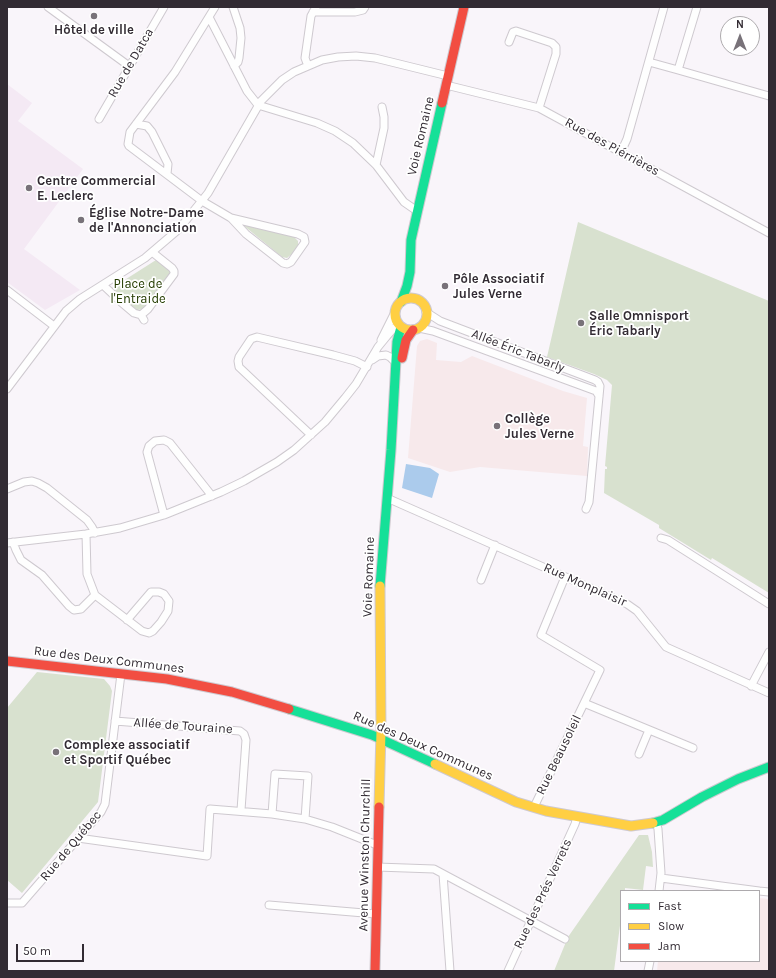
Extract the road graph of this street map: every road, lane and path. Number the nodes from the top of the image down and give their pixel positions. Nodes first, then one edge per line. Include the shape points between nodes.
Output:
1 (48, 7) edge
2 (164, 7) edge
3 (215, 7) edge
4 (233, 7) edge
5 (365, 7) edge
6 (464, 7) edge
7 (664, 7) edge
8 (697, 7) edge
9 (314, 9) edge
10 (209, 17) junction
11 (509, 42) dead end
12 (649, 62) junction
13 (129, 66) junction
14 (234, 66) junction
15 (308, 66) junction
16 (678, 70) junction
17 (447, 80) junction
18 (769, 96) edge
19 (258, 105) junction
20 (382, 107) dead end
21 (539, 108) junction
22 (99, 119) dead end
23 (136, 124) junction
24 (621, 152) junction
25 (376, 165) junction
26 (167, 174) junction
27 (202, 201) junction
28 (417, 211) junction
29 (231, 218) junction
30 (769, 232) edge
31 (152, 252) junction
32 (410, 272) junction
33 (103, 285) junction
34 (7, 290) edge
35 (401, 302) junction
36 (420, 302) junction
37 (395, 312) junction
38 (426, 312) junction
39 (54, 326) junction
40 (400, 326) junction
41 (416, 329) junction
42 (378, 347) junction
43 (395, 362) junction
44 (369, 364) junction
45 (7, 389) edge
46 (599, 396) junction
47 (393, 416) junction
48 (312, 434) junction
49 (7, 489) edge
50 (212, 496) junction
51 (387, 498) junction
52 (586, 509) dead end
53 (164, 515) junction
54 (95, 533) junction
55 (86, 534) junction
56 (660, 538) dead end
57 (10, 542) edge
58 (495, 546) junction
59 (565, 577) junction
60 (481, 580) dead end
61 (95, 595) junction
62 (769, 604) edge
63 (127, 620) junction
64 (769, 652) edge
65 (7, 661) edge
66 (121, 674) junction
67 (751, 686) junction
68 (769, 693) edge
69 (584, 703) junction
70 (115, 721) junction
71 (649, 730) junction
72 (381, 740) junction
73 (693, 748) dead end
74 (639, 754) dead end
75 (769, 768) edge
76 (534, 807) junction
77 (241, 810) junction
78 (272, 814) junction
79 (577, 817) junction
80 (305, 819) junction
81 (656, 822) junction
82 (78, 838) junction
83 (377, 845) junction
84 (377, 867) junction
85 (443, 874) junction
86 (661, 878) junction
87 (659, 890) edge
88 (751, 890) edge
89 (7, 904) edge
90 (269, 905) dead end
91 (376, 914) junction
92 (532, 921) junction
93 (565, 939) dead end
94 (375, 971) edge
95 (450, 971) edge
96 (508, 971) edge

1 - 13 street
2 - 13 street, Rue de Datca
3 - 10 street
4 - 14 street via 241,38 238,62
5 - 9 street via 355,12
6 - 17 street, Voie Romaine
7 - 12 street
8 - 16 street
9 - 15 street via 305,58
10 - 14 street
10 - 23 street via 175,72
11 - 21 street via 516,31 552,43 556,47
12 - 16 street
12 - 24 street
13 - 22 street, Rue de Datca
14 - 19 street via 247,92
15 - 17 street, Rue des Piérrières via 322,60 356,56 375,58
15 - 19 street, Rue des Piérrières via 282,80
16 - 18 street
17 - 21 street, Rue des Piérrières
17 - 28 street, Voie Romaine
19 - 25 street via 335,131 353,143
19 - 27 street, Rue des Piérrières
20 - 25 street via 384,128
21 - 24 street, Rue des Piérrières
23 - 26 street via 147,126 152,132 168,164
23 - 26 street via 128,136 129,146
24 - 30 street, Rue des Piérrières
25 - 28 street via 404,202
26 - 27 street
27 - 29 street
27 - 31 street, Rue des Piérrières via 179,229
28 - 32 street, Voie Romaine via 411,240
29 - 29 street via 298,234 304,237 305,242 291,262 285,264 246,234
31 - 33 street, Rue des Piérrières via 129,270
31 - 33 street via 172,268 174,274 142,318
32 - 35 street, Voie Romaine
32 - 36 street, Voie Romaine
33 - 39 street, Rue des Piérrières via 71,307
34 - 39 street
35 - 36 street via 410,298
35 - 37 street, Voie Romaine
36 - 38 street, Voie Romaine
37 - 40 street, Voie Romaine via 395,318
37 - 42 street
38 - 41 street, Voie Romaine via 425,321
38 - 46 street, Allée Éric Tabarly via 434,319 595,380 599,384
39 - 45 street, Rue des Piérrières
40 - 41 street via 407,330
40 - 42 street via 391,331
40 - 43 street, Voie Romaine
41 - 46 street, Allée Éric Tabarly via 433,330 596,391
41 - 47 street, Voie Romaine via 404,345
42 - 44 street
43 - 44 street via 390,356 382,355
43 - 47 street, Voie Romaine
44 - 48 street via 346,398
44 - 48 street via 257,337 251,339 239,356 239,366
46 - 52 street, Allée Éric Tabarly via 589,502
47 - 51 street, Voie Romaine
48 - 50 street via 277,462
49 - 54 street via 24,482 38,483 87,520
50 - 53 street
50 - 53 street via 170,443 164,440 155,441 147,452
51 - 58 street, Rue Monplaisir
51 - 72 street, Voie Romaine via 380,588
53 - 54 street
54 - 55 street
55 - 57 street
55 - 61 street via 87,574
56 - 62 street
57 - 61 street via 21,560 49,582 71,609 81,609
58 - 59 street, Rue Monplaisir
58 - 60 street
59 - 67 street, Rue Monplaisir via 633,607 666,648
59 - 69 street, Rue Beausoleil via 541,635 600,670
61 - 63 street
63 - 63 street via 149,633 168,611 169,601 164,594 151,592
64 - 67 street
65 - 66 street, Rue des Deux Communes
66 - 70 street, Rue de Québec
66 - 72 street, Rue des Deux Communes via 189,682 232,692 348,726
67 - 68 street, Rue Monplaisir
69 - 71 street, Rue Beausoleil
69 - 76 street, Rue Beausoleil
70 - 77 street, Allée de Touraine via 240,731 246,740
70 - 82 street, Rue de Québec via 105,804
71 - 73 street, Rue Beausoleil
71 - 74 street
72 - 76 street, Rue des Deux Communes via 516,802
72 - 83 street, Avenue Winston Churchill
75 - 81 street, Rue des Deux Communes via 738,779
76 - 79 street, Rue des Deux Communes
77 - 78 street
77 - 82 street via 210,808 207,856
78 - 80 street
78 - 80 street via 275,774 308,776
79 - 81 street, Rue des Deux Communes via 631,826
79 - 92 street, Rue des Prés Verrets
80 - 83 street
81 - 86 street
82 - 89 street, Rue de Québec via 22,903
83 - 84 street, Avenue Winston Churchill
84 - 85 street via 434,869
84 - 91 street, Avenue Winston Churchill
85 - 92 street
85 - 95 street
86 - 87 street
86 - 88 street
90 - 91 street
91 - 94 street, Avenue Winston Churchill
92 - 93 street
92 - 96 street, Rue des Prés Verrets

